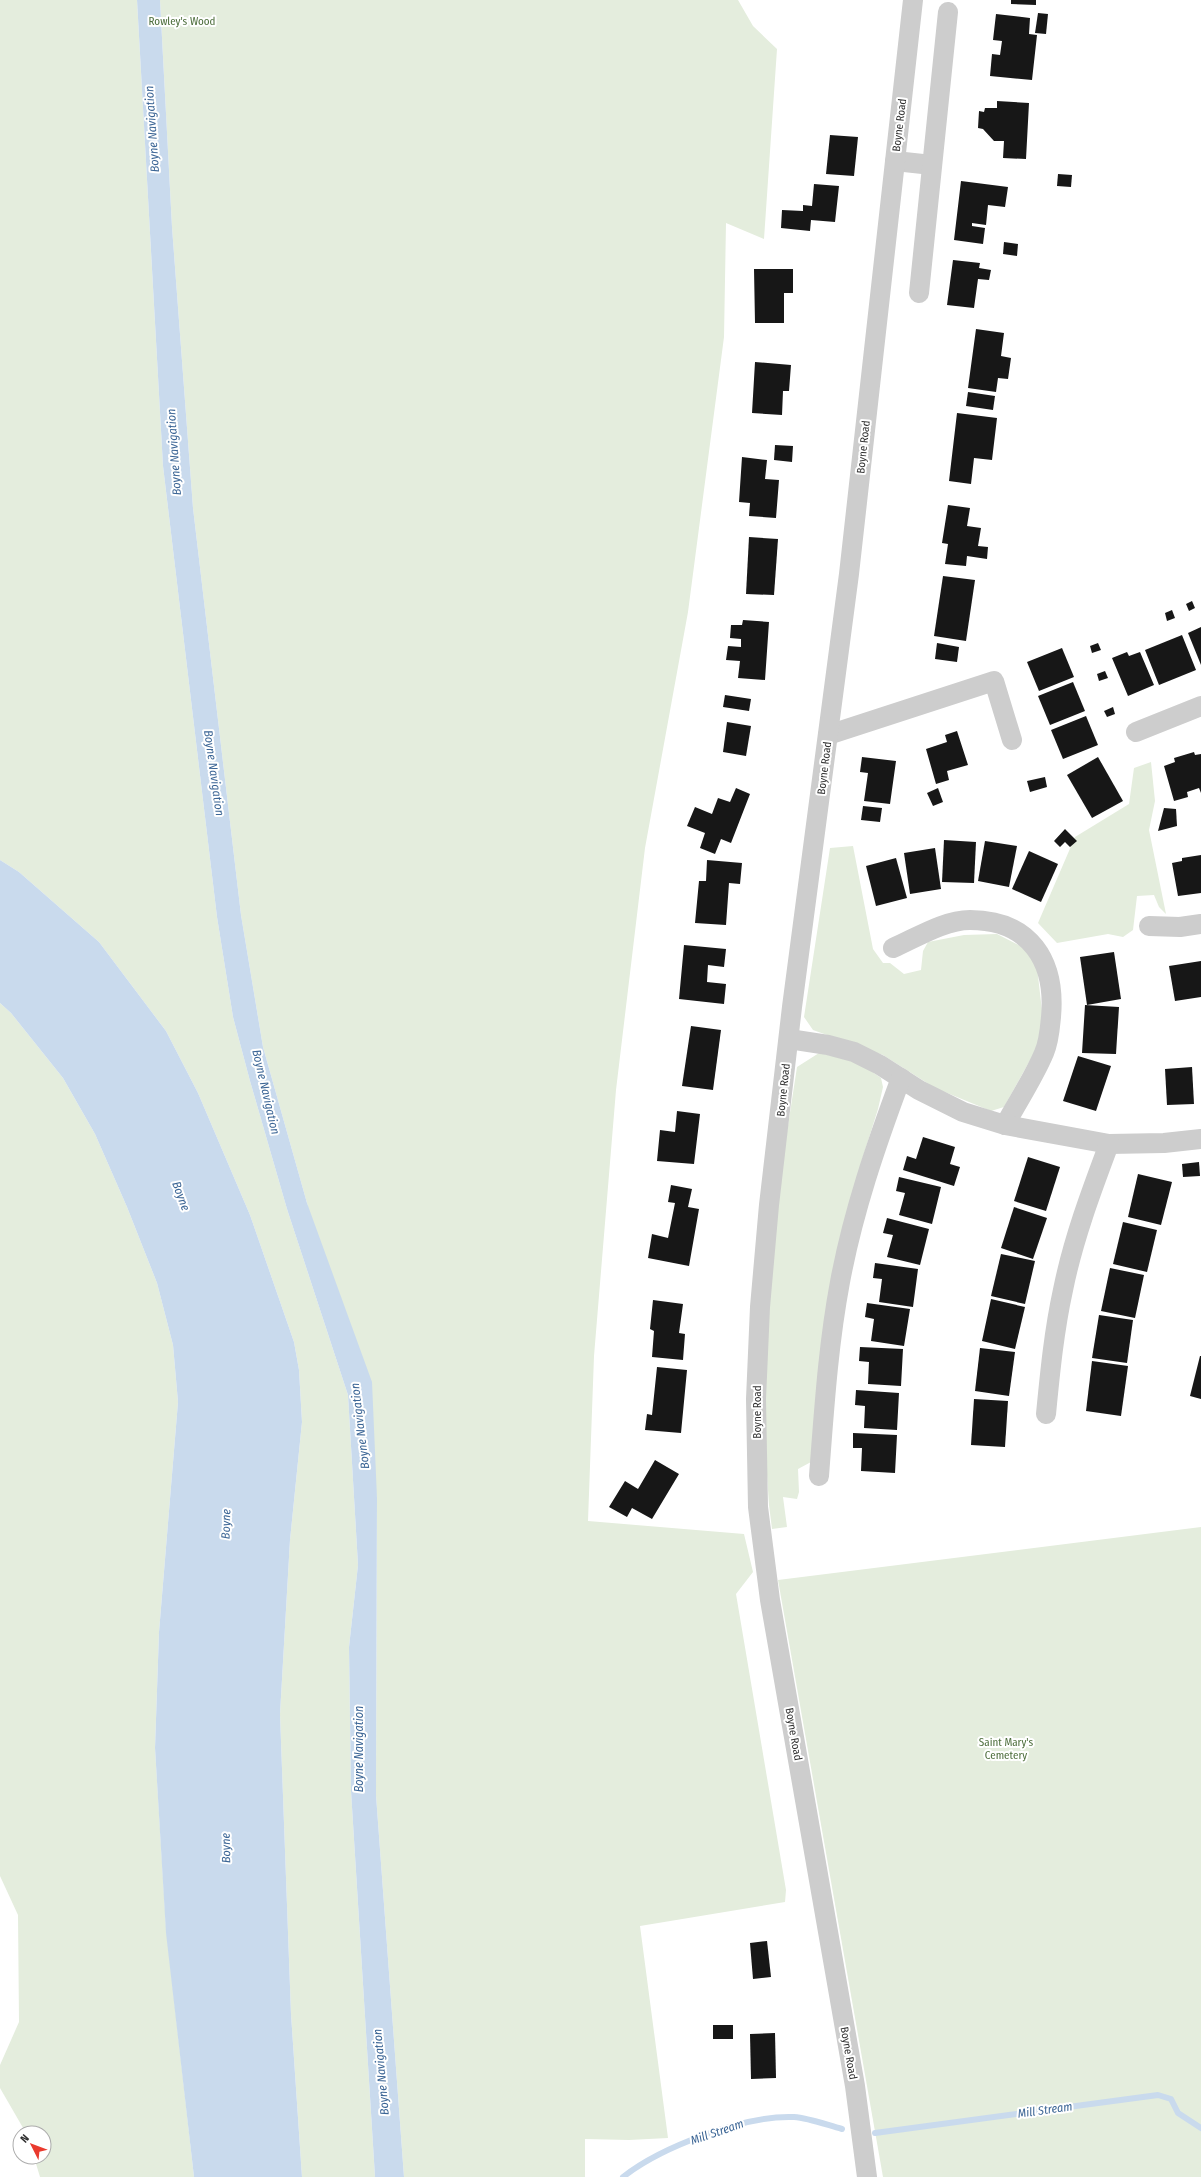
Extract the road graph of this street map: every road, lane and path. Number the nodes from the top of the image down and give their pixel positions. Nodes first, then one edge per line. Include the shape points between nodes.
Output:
1 (913, 0) edge
2 (948, 12) dead end
3 (895, 161) junction
4 (932, 165) junction
5 (919, 293) dead end
6 (1201, 706) edge
7 (1136, 732) dead end
8 (828, 735) junction
9 (1012, 740) dead end
10 (1201, 924) edge
11 (1148, 926) dead end
12 (893, 948) dead end
13 (789, 1039) junction
14 (901, 1078) junction
15 (1005, 1125) junction
16 (1201, 1139) edge
17 (1110, 1144) junction
18 (1046, 1414) dead end
19 (819, 1476) dead end
20 (867, 2177) edge

1 - 3 street, Boyne Road
2 - 4 street
3 - 4 street
3 - 8 street, Boyne Road via 849,574
4 - 5 street
6 - 7 street
8 - 9 street via 994,682
8 - 13 street, Boyne Road
10 - 11 street via 1180,927
12 - 15 street via 946,925 969,920 991,922 1012,930 1031,941 1042,956 1050,978 1052,1003 1045,1052
13 - 14 street via 854,1052
13 - 20 street, Boyne Road via 769,1205 760,1307 756,1399 758,1507 772,1608 855,2086
14 - 15 street via 963,1112
14 - 19 street via 853,1224 840,1282 830,1351
15 - 17 street
16 - 17 street
17 - 18 street via 1078,1230 1063,1290

